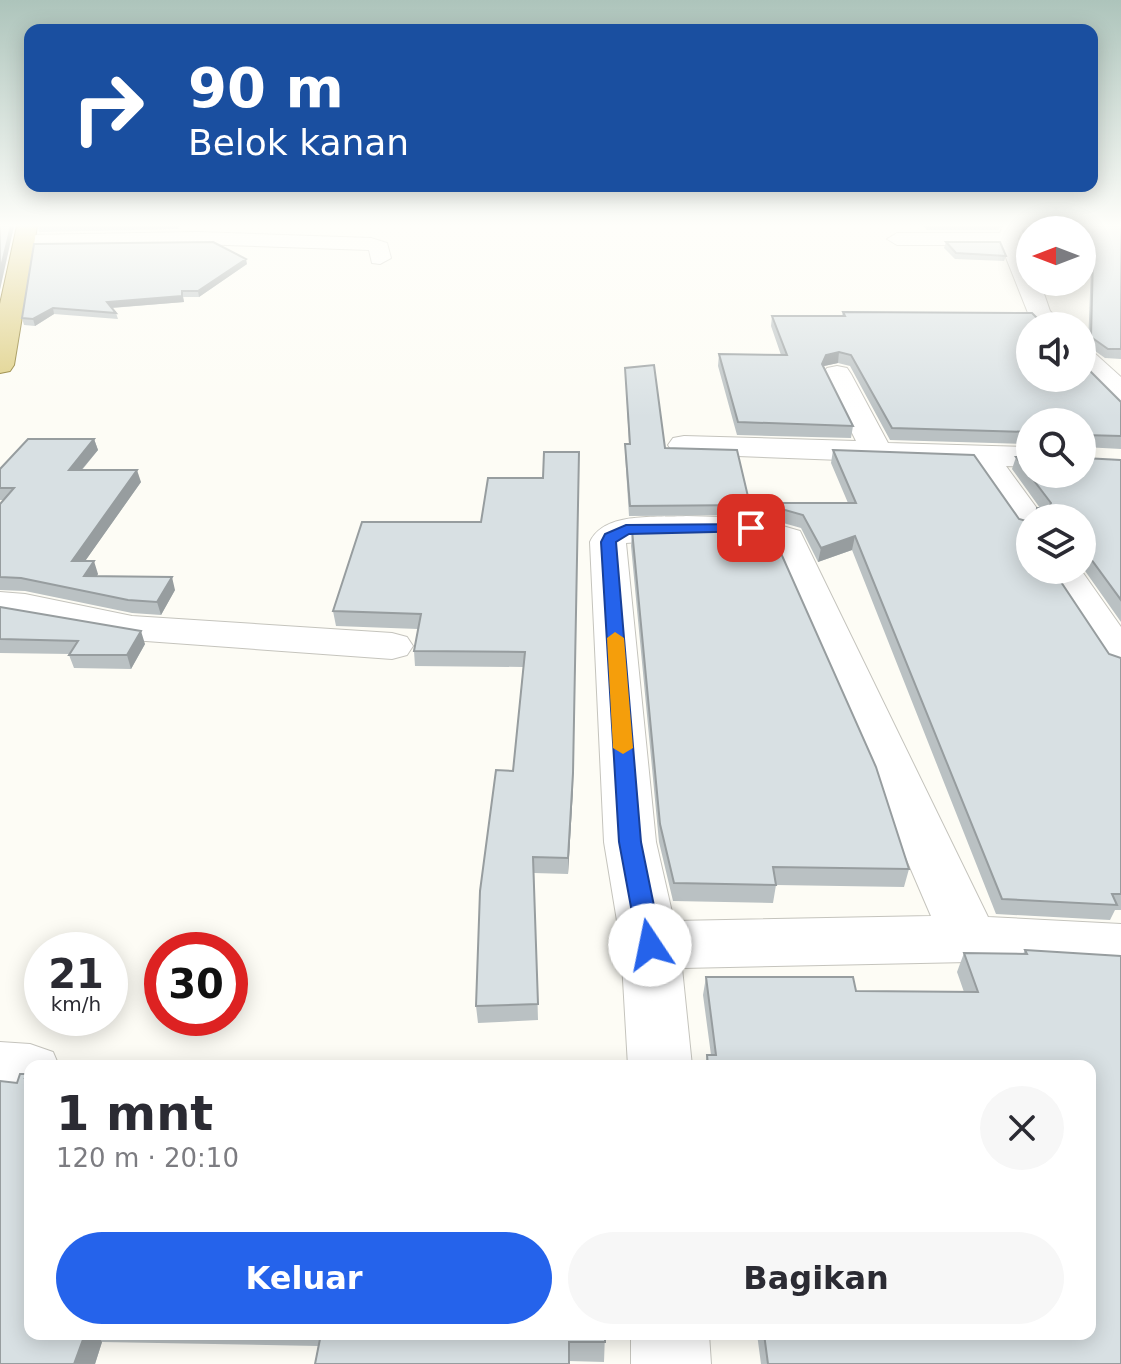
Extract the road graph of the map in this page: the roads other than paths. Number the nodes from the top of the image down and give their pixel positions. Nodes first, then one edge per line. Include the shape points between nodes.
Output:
1 (12, 290) edge
2 (1031, 290) edge
3 (1039, 312) edge
4 (0, 365) edge
5 (1096, 369) edge
6 (837, 374) edge
7 (1121, 392) edge
8 (684, 445) edge
9 (877, 452) junction
10 (982, 456) junction
11 (1016, 457) edge
12 (1016, 504) edge
13 (1071, 584) edge
14 (0, 604) edge
15 (392, 646) dead end
16 (1121, 658) edge
17 (969, 939) junction
18 (650, 945) junction
19 (1121, 948) edge
20 (660, 1060) edge
21 (0, 1071) edge
22 (24, 1073) edge
23 (670, 1340) edge
24 (671, 1364) edge

1 - 4 main road
2 - 3 street
5 - 7 street
6 - 9 street
8 - 9 street
9 - 10 street
10 - 11 street
10 - 12 street
13 - 16 street
14 - 15 street via 132,628
17 - 18 street
17 - 18 street via 787,539 751,528 626,530 608,542 630,842
17 - 19 street
18 - 20 street
21 - 22 street
23 - 24 street

